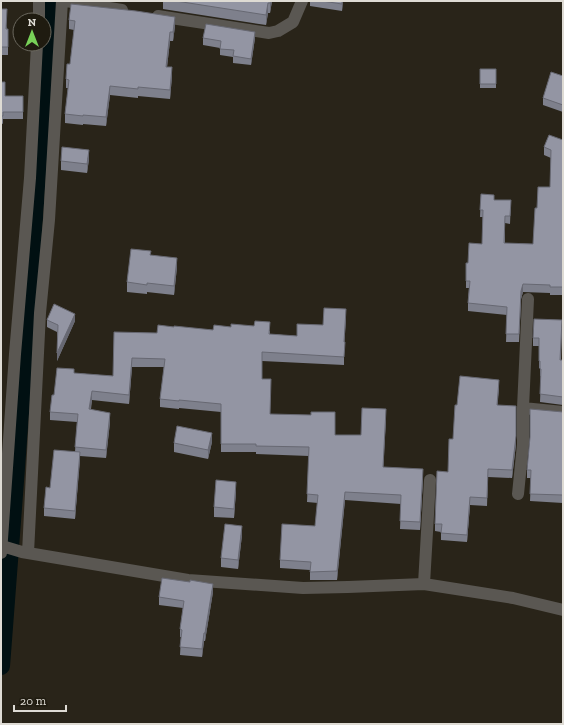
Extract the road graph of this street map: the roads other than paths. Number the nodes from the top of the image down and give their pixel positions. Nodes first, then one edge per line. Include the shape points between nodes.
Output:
1 (40, 1) edge
2 (62, 1) edge
3 (66, 1) edge
4 (302, 1) edge
5 (39, 12) edge
6 (37, 52) edge
7 (528, 299) dead end
8 (523, 408) junction
9 (563, 412) edge
10 (430, 480) dead end
11 (518, 494) dead end
12 (4, 550) edge
13 (25, 552) junction
14 (424, 584) junction
15 (563, 610) edge

1 - 5 street
2 - 13 street
3 - 4 street via 269,33 293,22
6 - 12 street
7 - 8 street
8 - 9 street
8 - 11 street via 523,444
10 - 14 street
12 - 13 street
13 - 14 street via 188,580 304,588
14 - 15 street via 513,598

